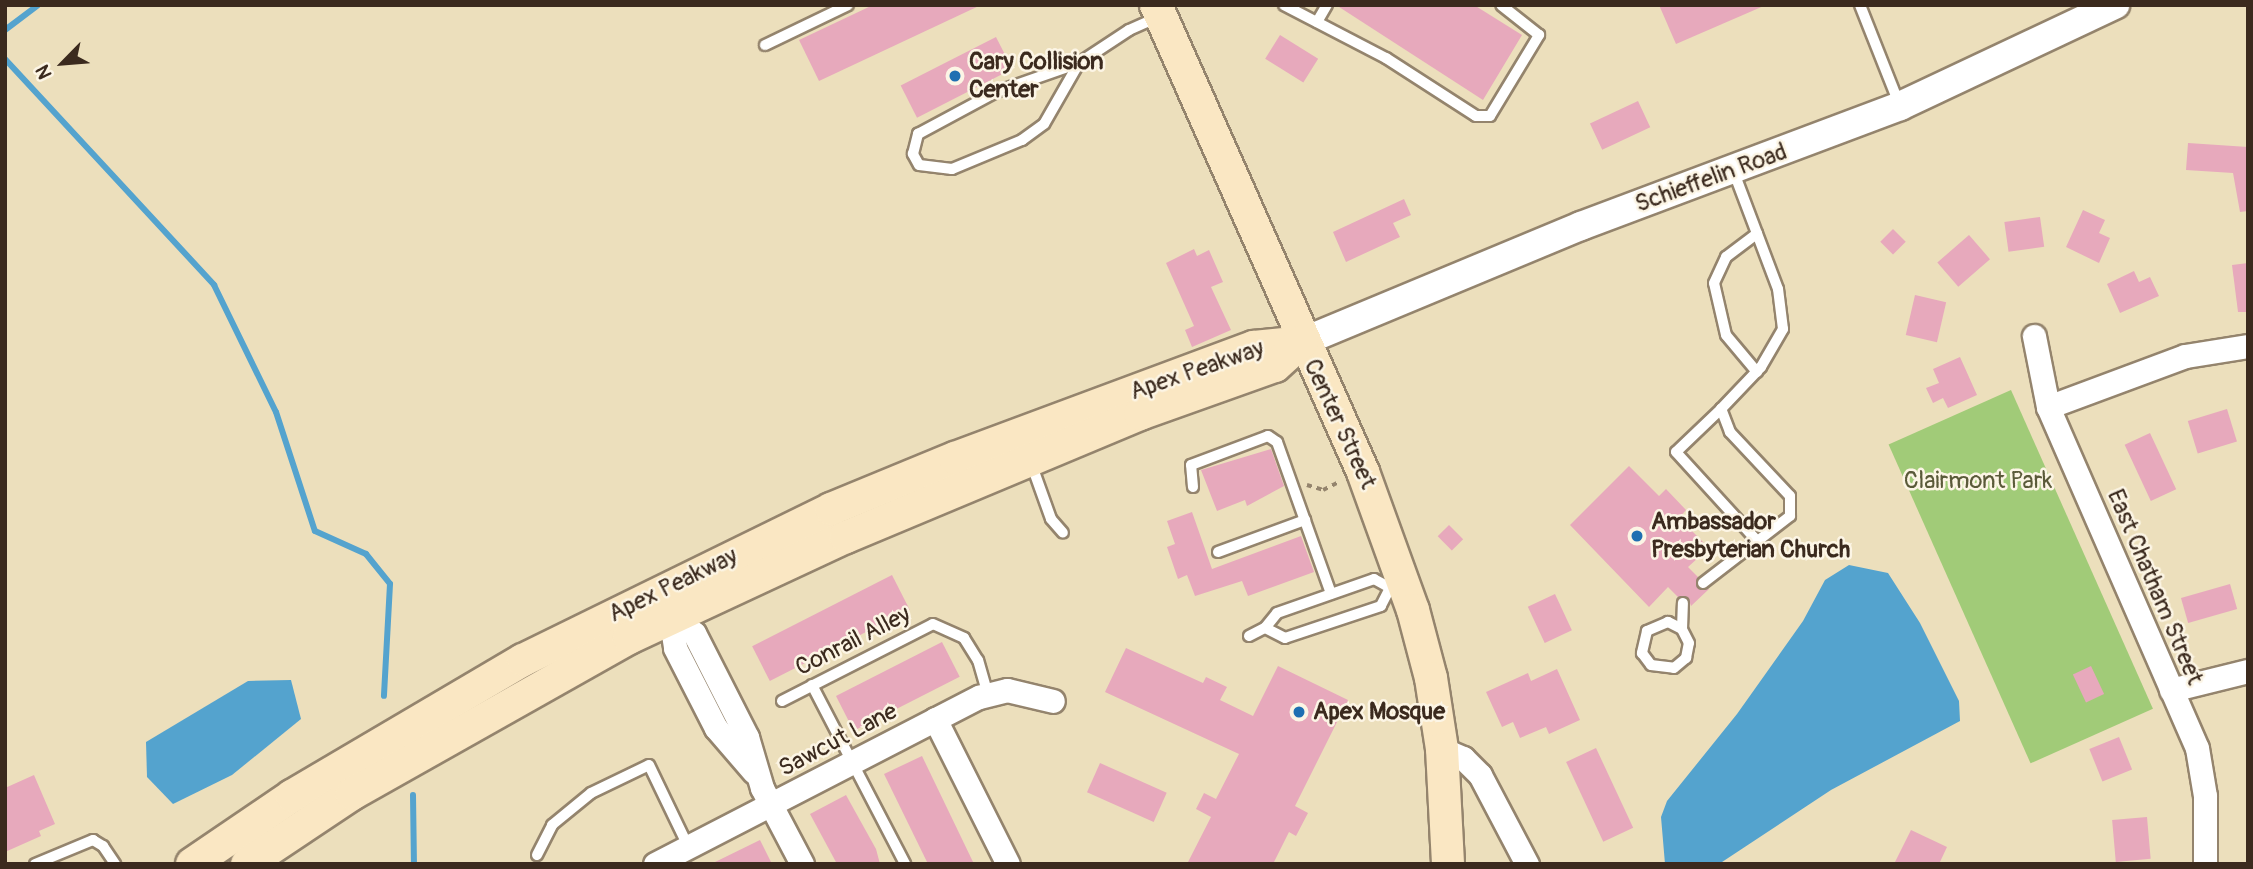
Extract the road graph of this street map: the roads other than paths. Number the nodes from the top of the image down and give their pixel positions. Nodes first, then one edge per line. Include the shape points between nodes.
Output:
1 (848, 5) edge
2 (1284, 5) edge
3 (1327, 5) edge
4 (1501, 5) edge
5 (1860, 5) edge
6 (2115, 5) edge
7 (1159, 11) edge
8 (1317, 22) junction
9 (765, 45) dead end
10 (1079, 63) junction
11 (1900, 106) junction
12 (1733, 170) junction
13 (1757, 234) junction
14 (2034, 336) dead end
15 (1302, 342) junction
16 (2248, 346) edge
17 (1757, 372) junction
18 (2049, 407) junction
19 (1721, 409) junction
20 (1031, 463) junction
21 (1193, 487) dead end
22 (1303, 514) junction
23 (1063, 533) dead end
24 (1759, 543) junction
25 (1218, 552) dead end
26 (1703, 583) dead end
27 (1396, 585) junction
28 (1331, 594) junction
29 (1683, 603) dead end
30 (667, 604) junction
31 (1265, 628) junction
32 (1682, 629) junction
33 (1249, 636) dead end
34 (2248, 671) edge
35 (811, 685) junction
36 (2171, 690) junction
37 (988, 694) junction
38 (782, 701) dead end
39 (1053, 701) dead end
40 (936, 719) junction
41 (1442, 749) junction
42 (850, 763) junction
43 (770, 805) junction
44 (688, 846) junction
45 (537, 855) dead end
46 (35, 864) edge
47 (115, 864) edge
48 (192, 864) edge
49 (247, 864) edge
50 (655, 864) edge
51 (802, 864) edge
52 (905, 864) edge
53 (1009, 864) edge
54 (1448, 864) edge
55 (1527, 864) edge
56 (2205, 864) edge

1 - 9 lane
2 - 8 lane
3 - 8 lane
4 - 8 lane via 1539,35 1490,116 1476,116 1386,58
5 - 11 lane
6 - 11 street, Schieffelin Road
7 - 10 lane
7 - 15 main road, Center Street
10 - 10 lane via 996,92 918,134 913,154 919,165 952,169 1021,140 1044,124
11 - 12 street, Schieffelin Road
12 - 13 lane
12 - 15 street, Schieffelin Road via 1568,231
13 - 17 lane via 1778,289 1783,329
13 - 17 lane via 1726,257 1714,283 1726,335
14 - 18 street, East Chatham Street
15 - 20 main road, Apex Peakway via 1275,366 1140,414
15 - 27 main road, Center Street via 1363,472
15 - 30 main road, Apex Peakway via 1254,347 831,509
16 - 18 street via 2176,359
17 - 19 lane
18 - 36 street, East Chatham Street
19 - 24 lane via 1730,432 1790,496 1790,516
19 - 24 lane via 1676,452
20 - 23 lane via 1051,519
20 - 30 main road, Apex Peakway
21 - 22 lane via 1191,465 1268,436 1277,442 1284,457
22 - 25 lane
22 - 28 lane
24 - 26 lane
27 - 28 lane via 1374,579
27 - 31 lane via 1381,606 1285,638
27 - 41 main road, Center Street via 1431,678
28 - 31 lane via 1277,613
29 - 32 lane
30 - 43 street via 694,633 747,737 754,772
30 - 48 main road, Apex Peakway via 423,717
30 - 49 main road, Apex Peakway via 352,794
31 - 33 lane
32 - 32 lane via 1689,643 1680,664 1666,670 1651,665 1642,653 1647,631 1668,622
34 - 36 street
35 - 37 lane, Conrail Alley via 933,624 964,638 978,660
35 - 38 lane, Conrail Alley
35 - 42 lane
36 - 56 street, East Chatham Street via 2197,748 2205,796
37 - 39 street, Sawcut Lane via 1007,690
37 - 40 street, Sawcut Lane
40 - 42 street, Sawcut Lane
40 - 53 street
41 - 54 main road, Center Street
41 - 55 street via 1462,758 1480,775
42 - 43 street, Sawcut Lane
42 - 52 lane
43 - 44 street, Sawcut Lane
43 - 51 street
44 - 45 lane via 649,765 591,793 552,825
44 - 50 street, Sawcut Lane
46 - 47 lane via 93,840

